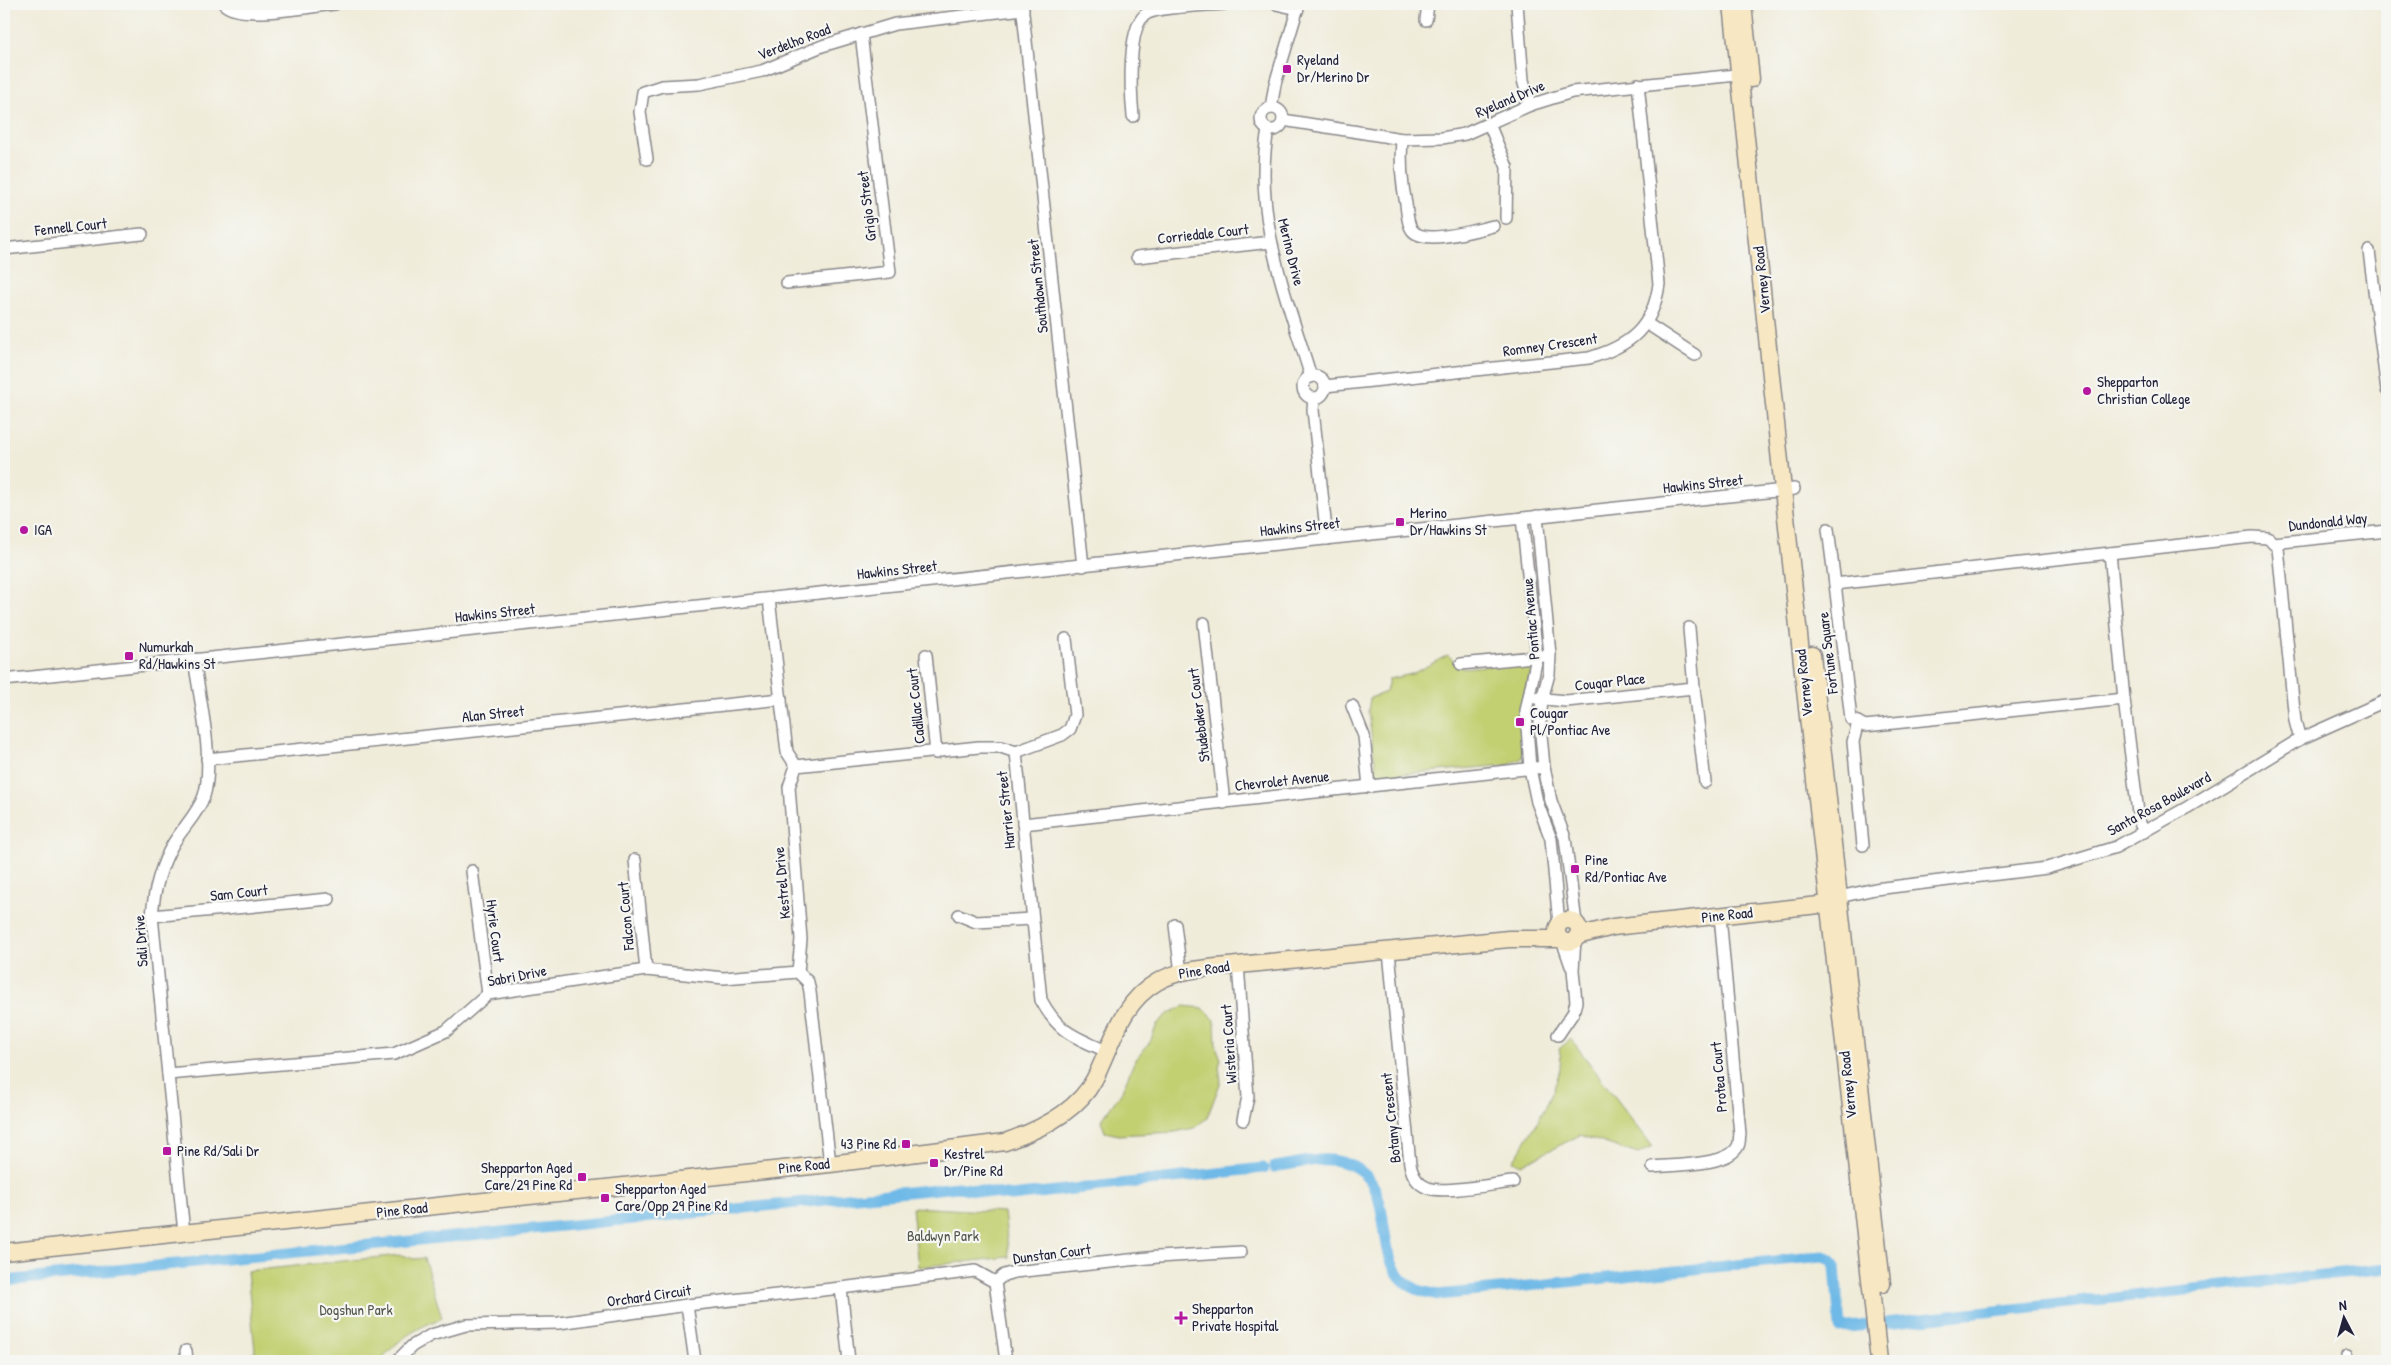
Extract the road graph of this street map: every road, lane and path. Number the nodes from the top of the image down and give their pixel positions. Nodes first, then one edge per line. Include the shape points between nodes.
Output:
1 (224, 4) edge
2 (335, 4) edge
3 (1224, 4) edge
4 (1276, 4) edge
5 (1428, 4) edge
6 (1517, 4) edge
7 (1732, 4) edge
8 (1743, 4) edge
9 (1299, 6) edge
10 (1022, 7) edge
11 (1426, 20) dead end
12 (861, 34) junction
13 (1745, 74) junction
14 (1638, 84) junction
15 (1530, 105) junction
16 (1272, 108) junction
17 (1133, 116) dead end
18 (1283, 120) junction
19 (1489, 124) junction
20 (1268, 130) junction
21 (1402, 139) junction
22 (647, 158) dead end
23 (1506, 218) dead end
24 (1493, 226) dead end
25 (142, 234) dead end
26 (1271, 242) junction
27 (4, 249) edge
28 (2370, 251) dead end
29 (1137, 257) dead end
30 (787, 283) dead end
31 (1646, 323) junction
32 (2384, 335) edge
33 (1695, 355) dead end
34 (1311, 377) junction
35 (1325, 386) junction
36 (2387, 390) edge
37 (1314, 398) junction
38 (1788, 490) junction
39 (1537, 516) junction
40 (1522, 518) junction
41 (1828, 528) dead end
42 (2387, 531) edge
43 (1327, 539) junction
44 (2273, 544) junction
45 (2110, 553) junction
46 (1083, 566) junction
47 (1835, 584) junction
48 (770, 599) junction
49 (1204, 623) dead end
50 (1689, 628) dead end
51 (1066, 640) dead end
52 (926, 655) dead end
53 (1550, 655) junction
54 (1537, 656) junction
55 (194, 659) junction
56 (1461, 664) dead end
57 (4, 680) edge
58 (1694, 688) junction
59 (1528, 697) junction
60 (781, 699) junction
61 (1542, 699) junction
62 (2124, 699) junction
63 (2387, 700) edge
64 (1352, 706) dead end
65 (1858, 722) junction
66 (2300, 739) junction
67 (1016, 752) junction
68 (936, 753) junction
69 (207, 759) junction
70 (796, 766) junction
71 (1544, 767) junction
72 (1530, 769) junction
73 (1705, 782) dead end
74 (1369, 787) junction
75 (1224, 803) junction
76 (1023, 824) junction
77 (2144, 832) junction
78 (1863, 845) dead end
79 (635, 860) dead end
80 (472, 871) dead end
81 (329, 899) dead end
82 (1836, 902) junction
83 (959, 915) dead end
84 (152, 916) junction
85 (1720, 916) junction
86 (1032, 919) junction
87 (1175, 925) dead end
88 (1568, 931) junction
89 (1389, 952) junction
90 (1238, 965) junction
91 (646, 970) junction
92 (798, 972) junction
93 (1181, 973) junction
94 (488, 994) junction
95 (1558, 1035) dead end
96 (1106, 1051) junction
97 (168, 1074) junction
98 (1243, 1120) dead end
99 (830, 1164) junction
100 (1653, 1167) dead end
101 (1513, 1182) dead end
102 (184, 1233) junction
103 (4, 1250) edge
104 (1241, 1252) dead end
105 (995, 1282) junction
106 (842, 1288) junction
107 (687, 1305) junction
108 (1882, 1331) junction
109 (396, 1361) edge
110 (694, 1361) edge
111 (850, 1361) edge
112 (1006, 1361) edge
113 (1879, 1361) edge
114 (1890, 1361) edge

1 - 2 street via 238,12
3 - 17 street via 1153,11 1141,18 1136,30 1130,77
4 - 9 street
5 - 11 street
6 - 15 street via 1523,80
7 - 13 street, Verney Road
8 - 13 street, Verney Road
9 - 16 street via 1275,84
10 - 12 street, Verdelho Road via 895,24
10 - 46 street, Southdown Street
12 - 22 street, Verdelho Road via 762,71 642,92 640,112
12 - 30 street, Grigio Street via 890,272
13 - 14 street, Ryeland Drive
13 - 38 street, Verney Road
14 - 15 street, Ryeland Drive via 1572,92
14 - 31 street, Romney Crescent via 1659,277 1656,298
15 - 19 street, Ryeland Drive
16 - 18 street via 1281,113
16 - 20 street via 1265,110 1260,119
18 - 20 street via 1278,129
18 - 21 street, Ryeland Drive
19 - 21 street, Ryeland Drive via 1465,134 1442,138
19 - 23 street via 1506,167
20 - 26 street, Merino Drive via 1263,179
21 - 24 street via 1401,184 1408,222 1413,231 1422,236 1436,237
25 - 27 street, Fennell Court
26 - 29 street, Corriedale Court
26 - 34 street, Merino Drive
28 - 32 street
31 - 33 street
31 - 35 street, Romney Crescent via 1633,338 1613,351 1589,358
32 - 36 street
34 - 35 street via 1322,380
34 - 37 street via 1304,384 1304,390
35 - 37 street via 1323,393
37 - 43 street
38 - 39 street, Hawkins Street
38 - 82 street, Verney Road
39 - 40 street, Hawkins Street
39 - 53 street, Pontiac Avenue
40 - 43 street, Hawkins Street
40 - 54 street, Pontiac Avenue
41 - 47 street
42 - 44 street, Dundonald Way
43 - 46 street, Hawkins Street
44 - 45 street via 2268,538 2252,537
44 - 66 street via 2278,548 2295,721
45 - 47 street
45 - 62 street
46 - 48 street, Hawkins Street
47 - 65 street, Fortune Square via 1851,719
48 - 55 street, Hawkins Street
48 - 60 street
49 - 75 street, Studebaker Court
50 - 58 street
51 - 67 street via 1075,715 1070,729
52 - 68 street, Cadillac Court
53 - 54 street
53 - 61 street, Pontiac Avenue
54 - 56 street
54 - 59 street, Pontiac Avenue
55 - 57 street, Hawkins Street
55 - 69 street, Sali Drive
58 - 61 street, Cougar Place via 1566,701
58 - 73 street
59 - 61 street, Cougar Place
59 - 72 street, Pontiac Avenue via 1526,720
60 - 69 street, Alan Street
60 - 70 street via 786,752
61 - 71 street, Pontiac Avenue via 1540,724
62 - 65 street via 1865,726
62 - 77 street via 2139,821
63 - 66 street, Santa Rosa Boulevard
64 - 74 street via 1364,736
65 - 78 street via 1853,742
66 - 77 street, Santa Rosa Boulevard
67 - 68 street, Harrier Street via 1001,747 979,747
67 - 76 street, Harrier Street
68 - 70 street, Harrier Street
69 - 84 street, Sali Drive via 204,794 196,814 174,843 161,868
70 - 92 street, Kestrel Drive via 789,787 801,939
71 - 72 street, Chevrolet Avenue
71 - 88 street, Pontiac Avenue via 1551,802 1565,838
72 - 74 street, Chevrolet Avenue
72 - 88 street, Pontiac Avenue via 1537,802 1551,840
74 - 75 street, Chevrolet Avenue
75 - 76 street, Chevrolet Avenue
76 - 86 street, Harrier Street
77 - 82 street, Santa Rosa Boulevard via 2116,847 2047,868 1875,889
79 - 91 street, Falcon Court
80 - 94 street, Hyrie Court
81 - 84 street, Sam Court
82 - 85 street, Pine Road
82 - 108 street, Verney Road
83 - 86 street via 976,922
84 - 97 street, Sali Drive
85 - 88 street, Pine Road
85 - 100 street, Protea Court via 1740,1134 1738,1146 1717,1160
86 - 96 street, Harrier Street via 1041,1000 1050,1017 1064,1032
87 - 93 street
88 - 89 street, Pine Road via 1548,930 1509,939
88 - 95 street via 1576,1002
89 - 90 street, Pine Road
89 - 101 street, Botany Crescent via 1410,1164 1415,1178 1422,1185 1438,1190
90 - 93 street, Pine Road
90 - 98 street, Wisteria Court via 1248,1097
91 - 92 street, Sabri Drive via 724,978
91 - 94 street, Sabri Drive
92 - 99 street via 808,982 810,992
93 - 96 street, Pine Road via 1155,983 1144,992 1118,1024
94 - 97 street, Sabri Drive via 446,1031 394,1054
96 - 99 street, Pine Road via 1093,1081 1075,1102 1032,1132 1005,1142 980,1146
97 - 102 street, Sali Drive
99 - 102 street, Pine Road
102 - 103 street, Pine Road
104 - 105 street, Dunstan Court via 1014,1272
105 - 106 street via 975,1271
105 - 112 street
106 - 107 street, Orchard Circuit
106 - 111 street
107 - 109 street, Orchard Circuit via 559,1323 466,1325 431,1335
107 - 110 street
108 - 113 street, Verney Road
108 - 114 street, Verney Road

